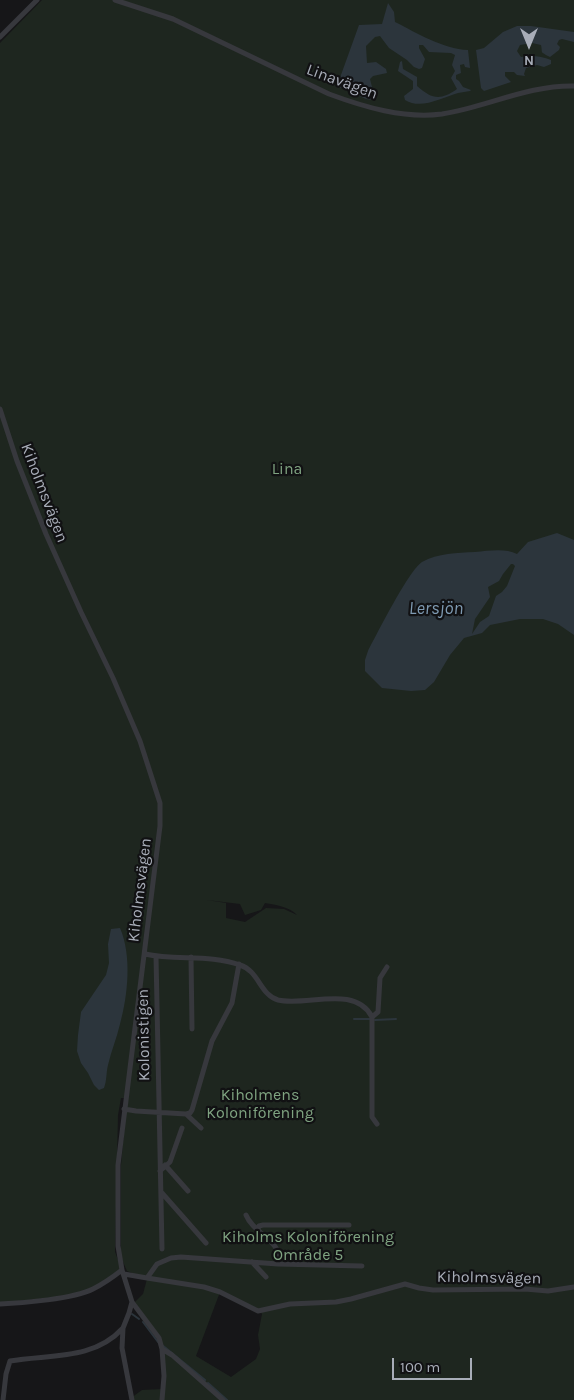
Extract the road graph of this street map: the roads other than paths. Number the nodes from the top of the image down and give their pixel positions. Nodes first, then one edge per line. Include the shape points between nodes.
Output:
1 (37, 0) edge
2 (115, 0) edge
3 (0, 37) edge
4 (574, 86) edge
5 (0, 409) edge
6 (144, 954) junction
7 (156, 956) junction
8 (190, 957) junction
9 (239, 964) junction
10 (387, 967) dead end
11 (372, 1017) junction
12 (192, 1029) dead end
13 (124, 1109) junction
14 (159, 1113) junction
15 (186, 1114) junction
16 (377, 1124) dead end
17 (182, 1128) dead end
18 (201, 1128) dead end
19 (160, 1159) junction
20 (167, 1167) junction
21 (160, 1170) junction
22 (188, 1191) dead end
23 (161, 1192) junction
24 (246, 1215) dead end
25 (349, 1225) dead end
26 (258, 1233) junction
27 (206, 1243) dead end
28 (162, 1249) dead end
29 (252, 1262) junction
30 (278, 1264) junction
31 (362, 1266) dead end
32 (123, 1272) junction
33 (266, 1277) dead end
34 (147, 1278) junction
35 (574, 1287) edge
36 (132, 1302) junction
37 (0, 1304) edge
38 (123, 1328) junction
39 (162, 1349) junction
40 (3, 1400) edge
41 (132, 1400) edge
42 (162, 1400) edge
43 (223, 1400) edge

1 - 3 street
2 - 4 street, Linavägen via 173,19 329,94 378,109 441,114 545,88
5 - 6 street, Kiholmsvägen via 46,534 140,741 160,803
6 - 7 street
6 - 13 street, Kiholmsvägen
7 - 8 street
7 - 14 street, Kolonistigen
8 - 9 street
8 - 12 street
9 - 11 street via 250,969 264,990 278,1000 351,1000
9 - 15 street via 232,1003 212,1041 192,1110
10 - 11 street via 380,978 378,1012
11 - 16 street via 372,1118
13 - 14 street
13 - 32 street, Kiholmsvägen via 118,1165 118,1246
14 - 15 street
14 - 19 street, Kolonistigen
15 - 18 street
17 - 20 street
19 - 20 street
19 - 21 street, Kolonistigen
20 - 21 street
20 - 22 street
21 - 23 street, Kolonistigen
23 - 27 street
23 - 28 street, Kolonistigen
24 - 26 street
25 - 26 street via 263,1225
26 - 30 street via 277,1248
29 - 30 street
29 - 33 street
29 - 34 street via 171,1258 157,1264
30 - 31 street
32 - 34 street
32 - 36 street, Kiholmsvägen
32 - 37 street via 85,1292
34 - 35 street, Kiholmsvägen via 204,1287 258,1311 290,1304 351,1300 404,1284 433,1290 548,1291
36 - 38 street
36 - 39 street via 159,1338
38 - 40 street via 107,1343 90,1350 10,1361
38 - 41 street via 122,1348
39 - 42 street
39 - 43 street

